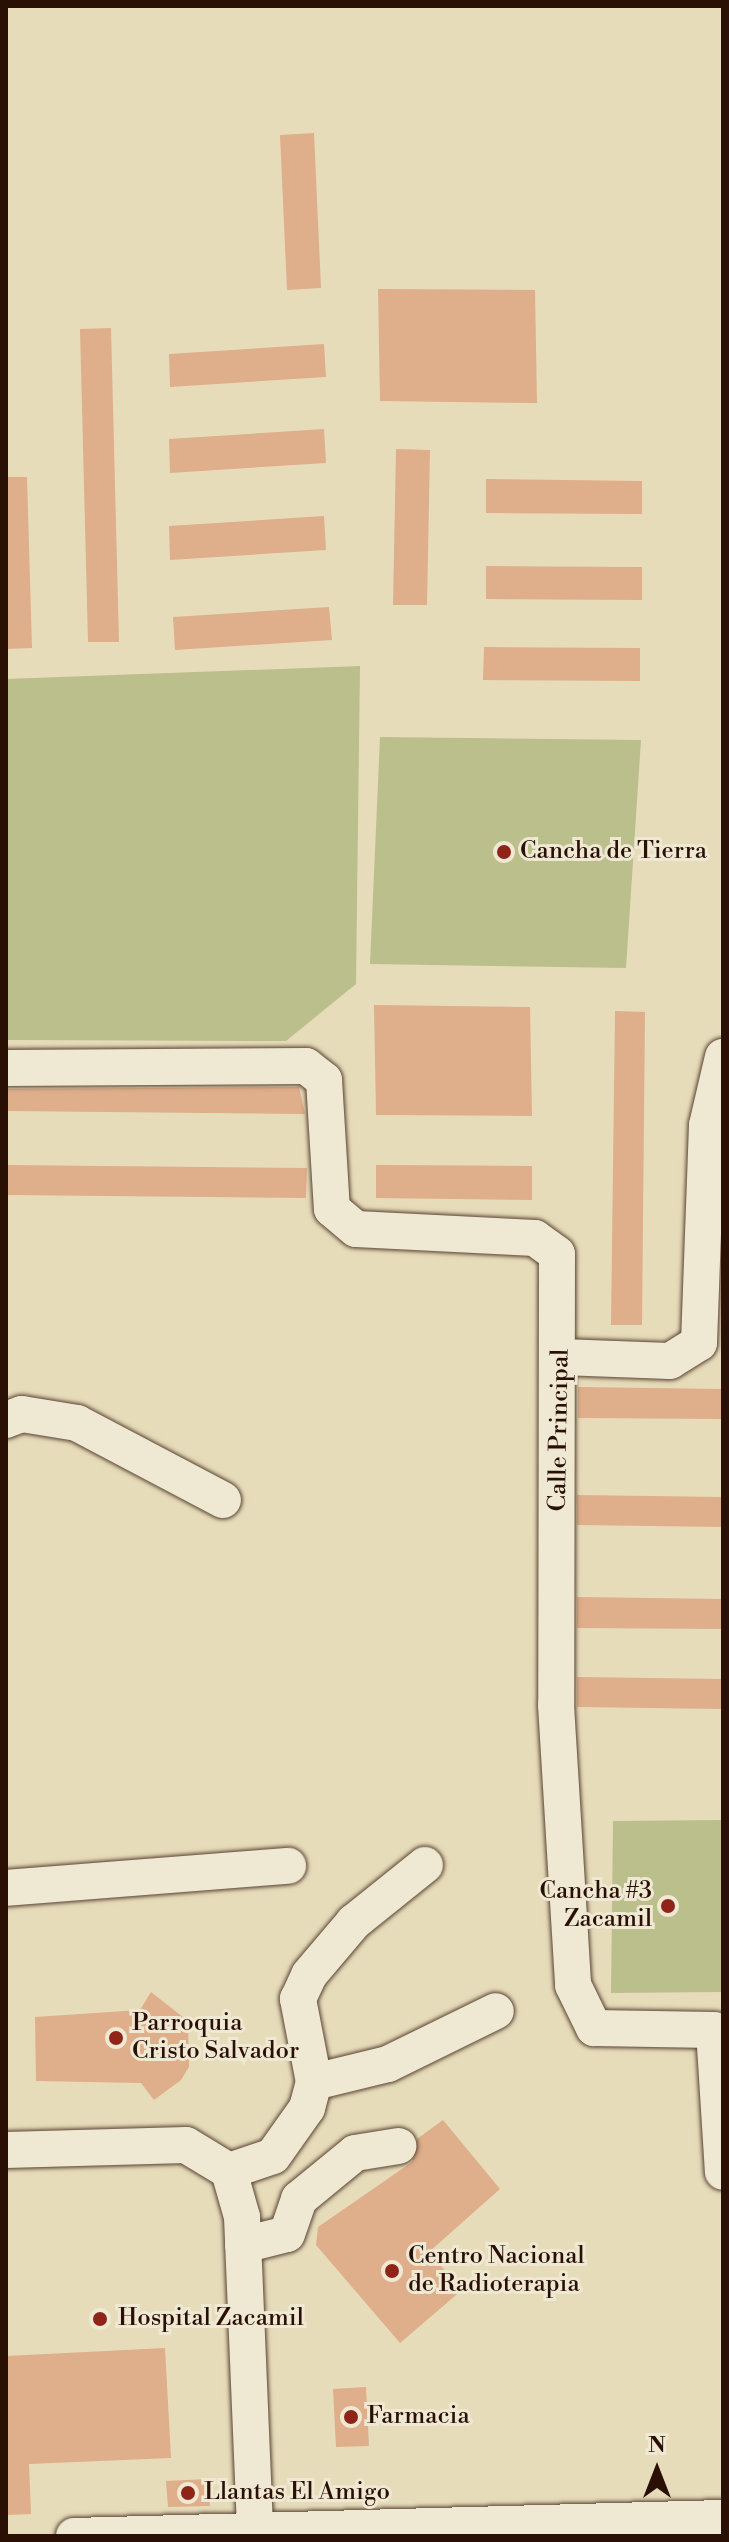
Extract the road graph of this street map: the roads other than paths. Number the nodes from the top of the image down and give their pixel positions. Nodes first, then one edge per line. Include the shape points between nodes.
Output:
1 (723, 1057) edge
2 (6, 1068) edge
3 (561, 1357) junction
4 (6, 1420) edge
5 (223, 1500) dead end
6 (425, 1865) dead end
7 (288, 1866) dead end
8 (6, 1888) edge
9 (496, 2011) dead end
10 (314, 2082) junction
11 (398, 2146) dead end
12 (6, 2150) edge
13 (229, 2171) junction
14 (723, 2172) edge
15 (243, 2245) junction
16 (723, 2518) edge
17 (255, 2530) junction
18 (74, 2536) edge

1 - 3 street via 707,1125 699,1343 670,1361
2 - 3 street, Calle Principal via 306,1066 324,1080 332,1209 356,1229 535,1238 557,1254
3 - 14 street, Calle Principal via 556,1705 573,1985 594,2028 714,2030
4 - 5 street via 22,1414 77,1423
6 - 10 street via 354,1922 309,1975 298,1999
7 - 8 street
9 - 10 street via 388,2064
10 - 13 street via 295,2134 273,2156
11 - 15 street via 355,2153 299,2199 287,2234
12 - 13 street via 186,2145
13 - 15 street
15 - 17 street
16 - 17 street
17 - 18 street

